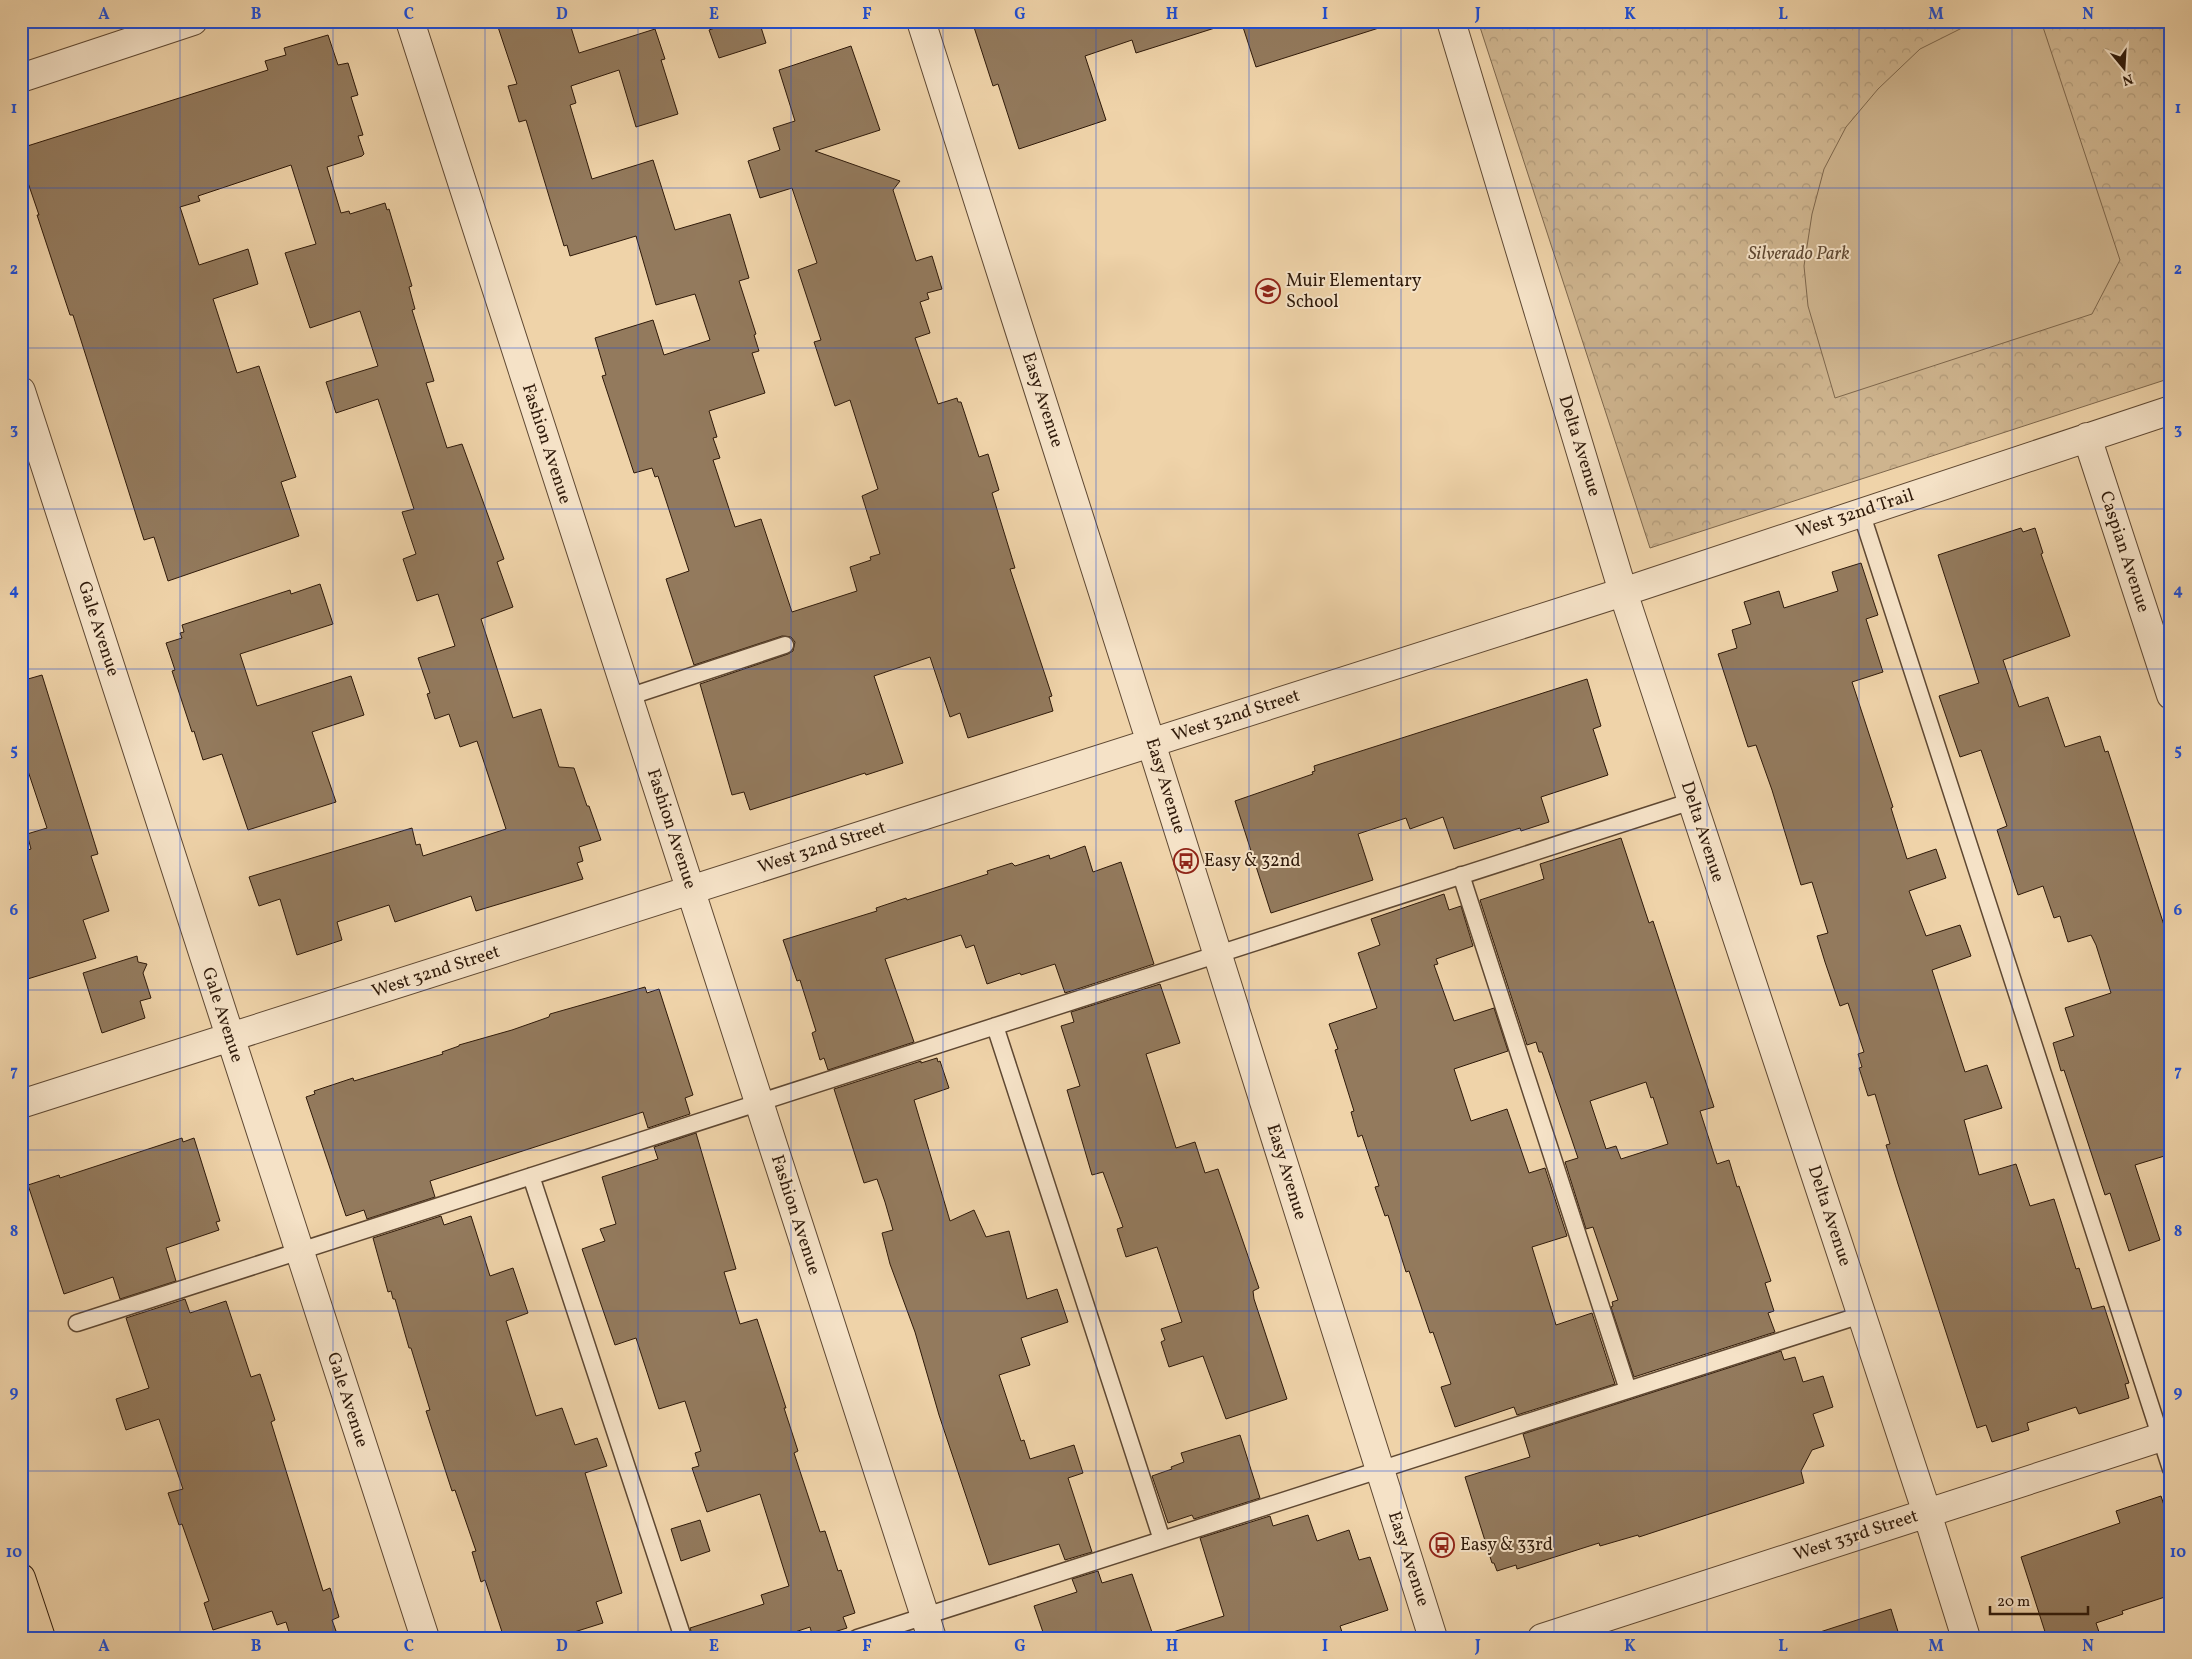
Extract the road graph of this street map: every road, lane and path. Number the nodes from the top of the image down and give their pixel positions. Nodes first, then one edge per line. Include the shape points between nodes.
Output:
1 (193, 21) edge
2 (410, 21) edge
3 (921, 21) edge
4 (1451, 21) edge
5 (21, 78) edge
6 (21, 391) edge
7 (2171, 410) edge
8 (2087, 437) junction
9 (1862, 512) junction
10 (1623, 592) junction
11 (785, 645) dead end
12 (2171, 695) edge
13 (628, 697) junction
14 (1151, 743) junction
15 (1692, 801) junction
16 (1461, 875) junction
17 (691, 890) junction
18 (1218, 954) junction
19 (995, 1026) junction
20 (230, 1038) junction
21 (759, 1102) junction
22 (21, 1104) edge
23 (532, 1176) junction
24 (299, 1251) junction
25 (1861, 1315) junction
26 (77, 1323) dead end
27 (1628, 1390) junction
28 (2166, 1436) edge
29 (1380, 1470) junction
30 (2171, 1470) edge
31 (1926, 1513) junction
32 (1162, 1540) junction
33 (21, 1578) edge
34 (928, 1627) edge
35 (41, 1638) edge
36 (425, 1638) edge
37 (683, 1638) edge
38 (856, 1638) edge
39 (1433, 1638) edge
40 (1542, 1638) edge
41 (1966, 1638) edge

1 - 5 street
2 - 13 street, Fashion Avenue
3 - 14 street, Easy Avenue
4 - 10 street, Delta Avenue
6 - 20 street, Gale Avenue
7 - 8 street
8 - 9 street, West 32nd Trail
8 - 12 street, Caspian Avenue
9 - 10 street, West 32nd Trail
9 - 28 lane
10 - 14 street, West 32nd Street
10 - 15 street, Delta Avenue
11 - 13 lane
13 - 17 street, Fashion Avenue
14 - 17 street, West 32nd Street
14 - 18 street, Easy Avenue
15 - 16 lane
15 - 25 street, Delta Avenue
16 - 18 lane
16 - 27 lane
17 - 20 street, West 32nd Street
17 - 21 street, Fashion Avenue
18 - 19 lane
18 - 29 street, Easy Avenue
19 - 21 lane
19 - 32 lane
20 - 22 street, West 32nd Street
20 - 24 street, Gale Avenue
21 - 23 lane
21 - 34 street, Fashion Avenue
23 - 24 lane
23 - 37 lane
24 - 26 lane
24 - 36 street, Gale Avenue
25 - 27 lane
25 - 31 street, Delta Avenue
27 - 29 lane
28 - 30 lane
28 - 31 street, West 33rd Street
29 - 32 lane
29 - 39 street, Easy Avenue
31 - 40 street, West 33rd Street
31 - 41 street, Delta Avenue
32 - 34 lane
33 - 35 highway
34 - 38 lane

